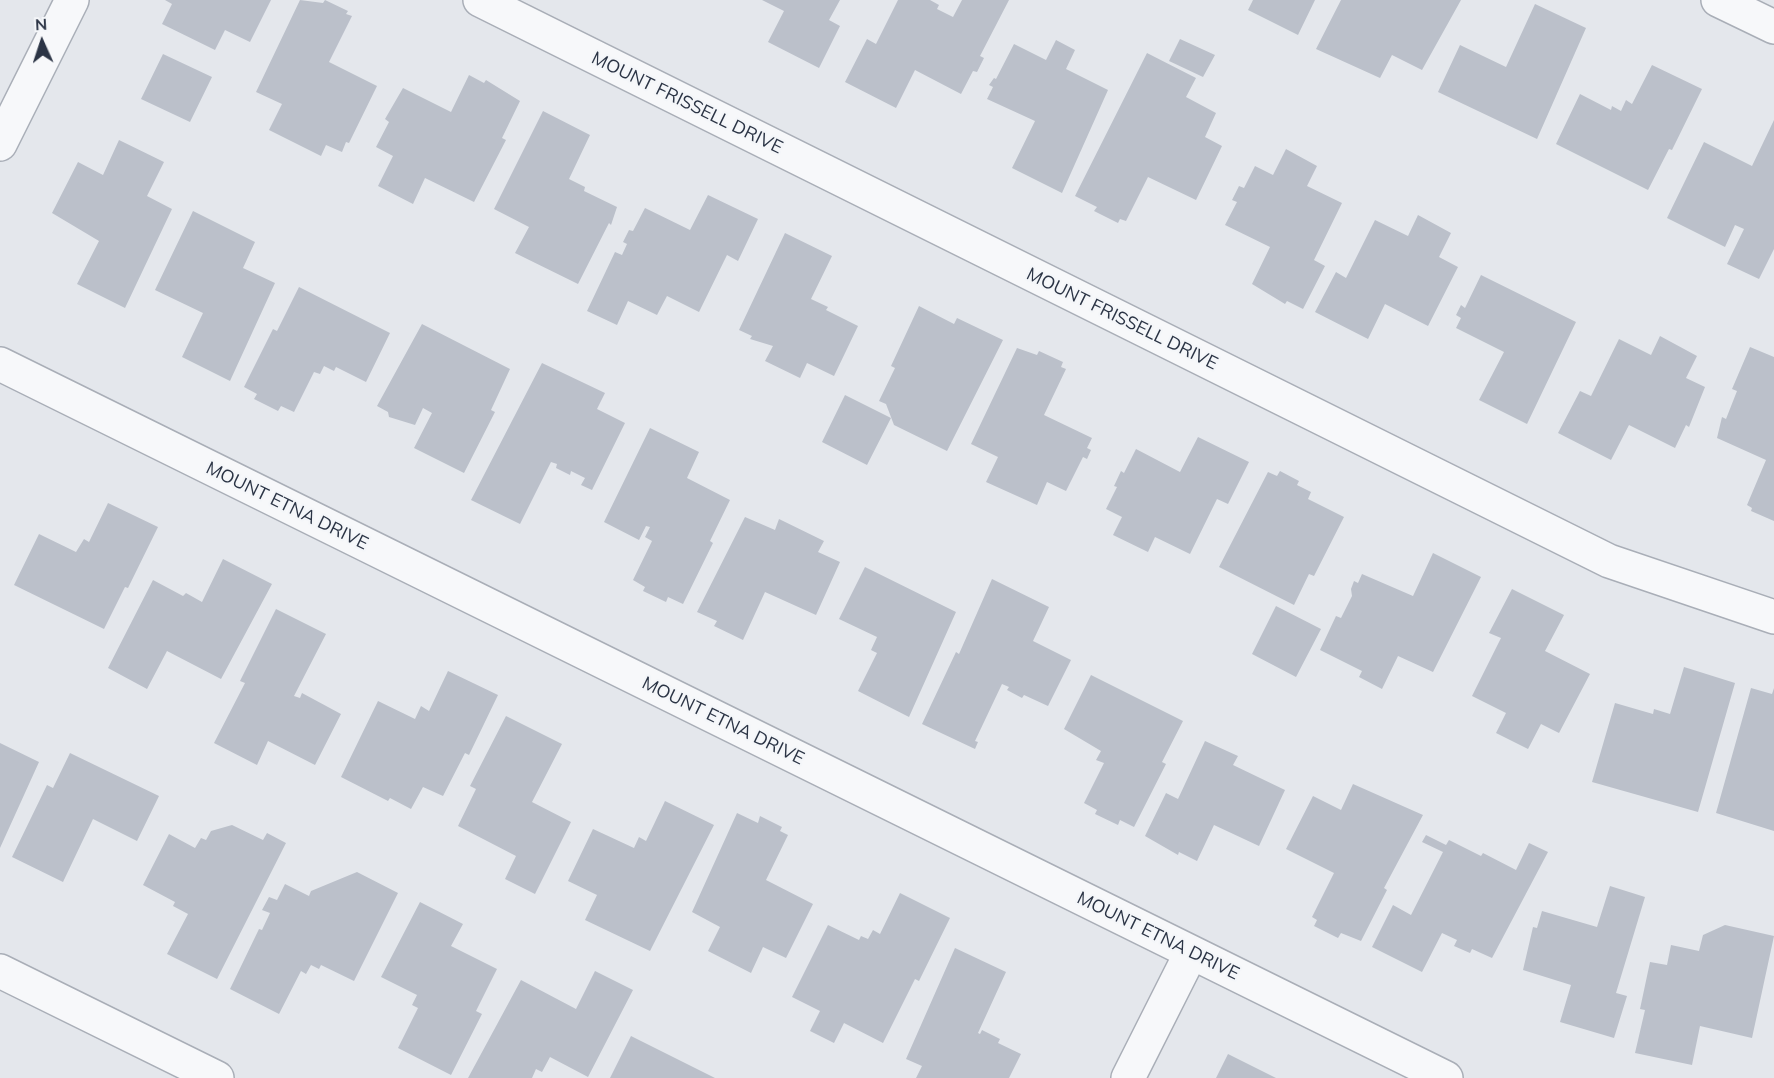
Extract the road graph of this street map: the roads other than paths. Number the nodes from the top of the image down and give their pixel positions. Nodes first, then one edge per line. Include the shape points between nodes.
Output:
1 (72, 0) edge
2 (480, 0) edge
3 (1718, 0) edge
4 (1774, 27) edge
5 (0, 144) edge
6 (0, 364) edge
7 (1774, 617) edge
8 (1191, 953) junction
9 (0, 971) edge
10 (216, 1078) edge
11 (1128, 1078) edge
12 (1446, 1078) edge

1 - 5 street
2 - 7 street, MOUNT FRISSELL DRIVE via 1609,561
3 - 4 street
6 - 8 street, MOUNT ETNA DRIVE
8 - 11 street
8 - 12 street, MOUNT ETNA DRIVE
9 - 10 street

